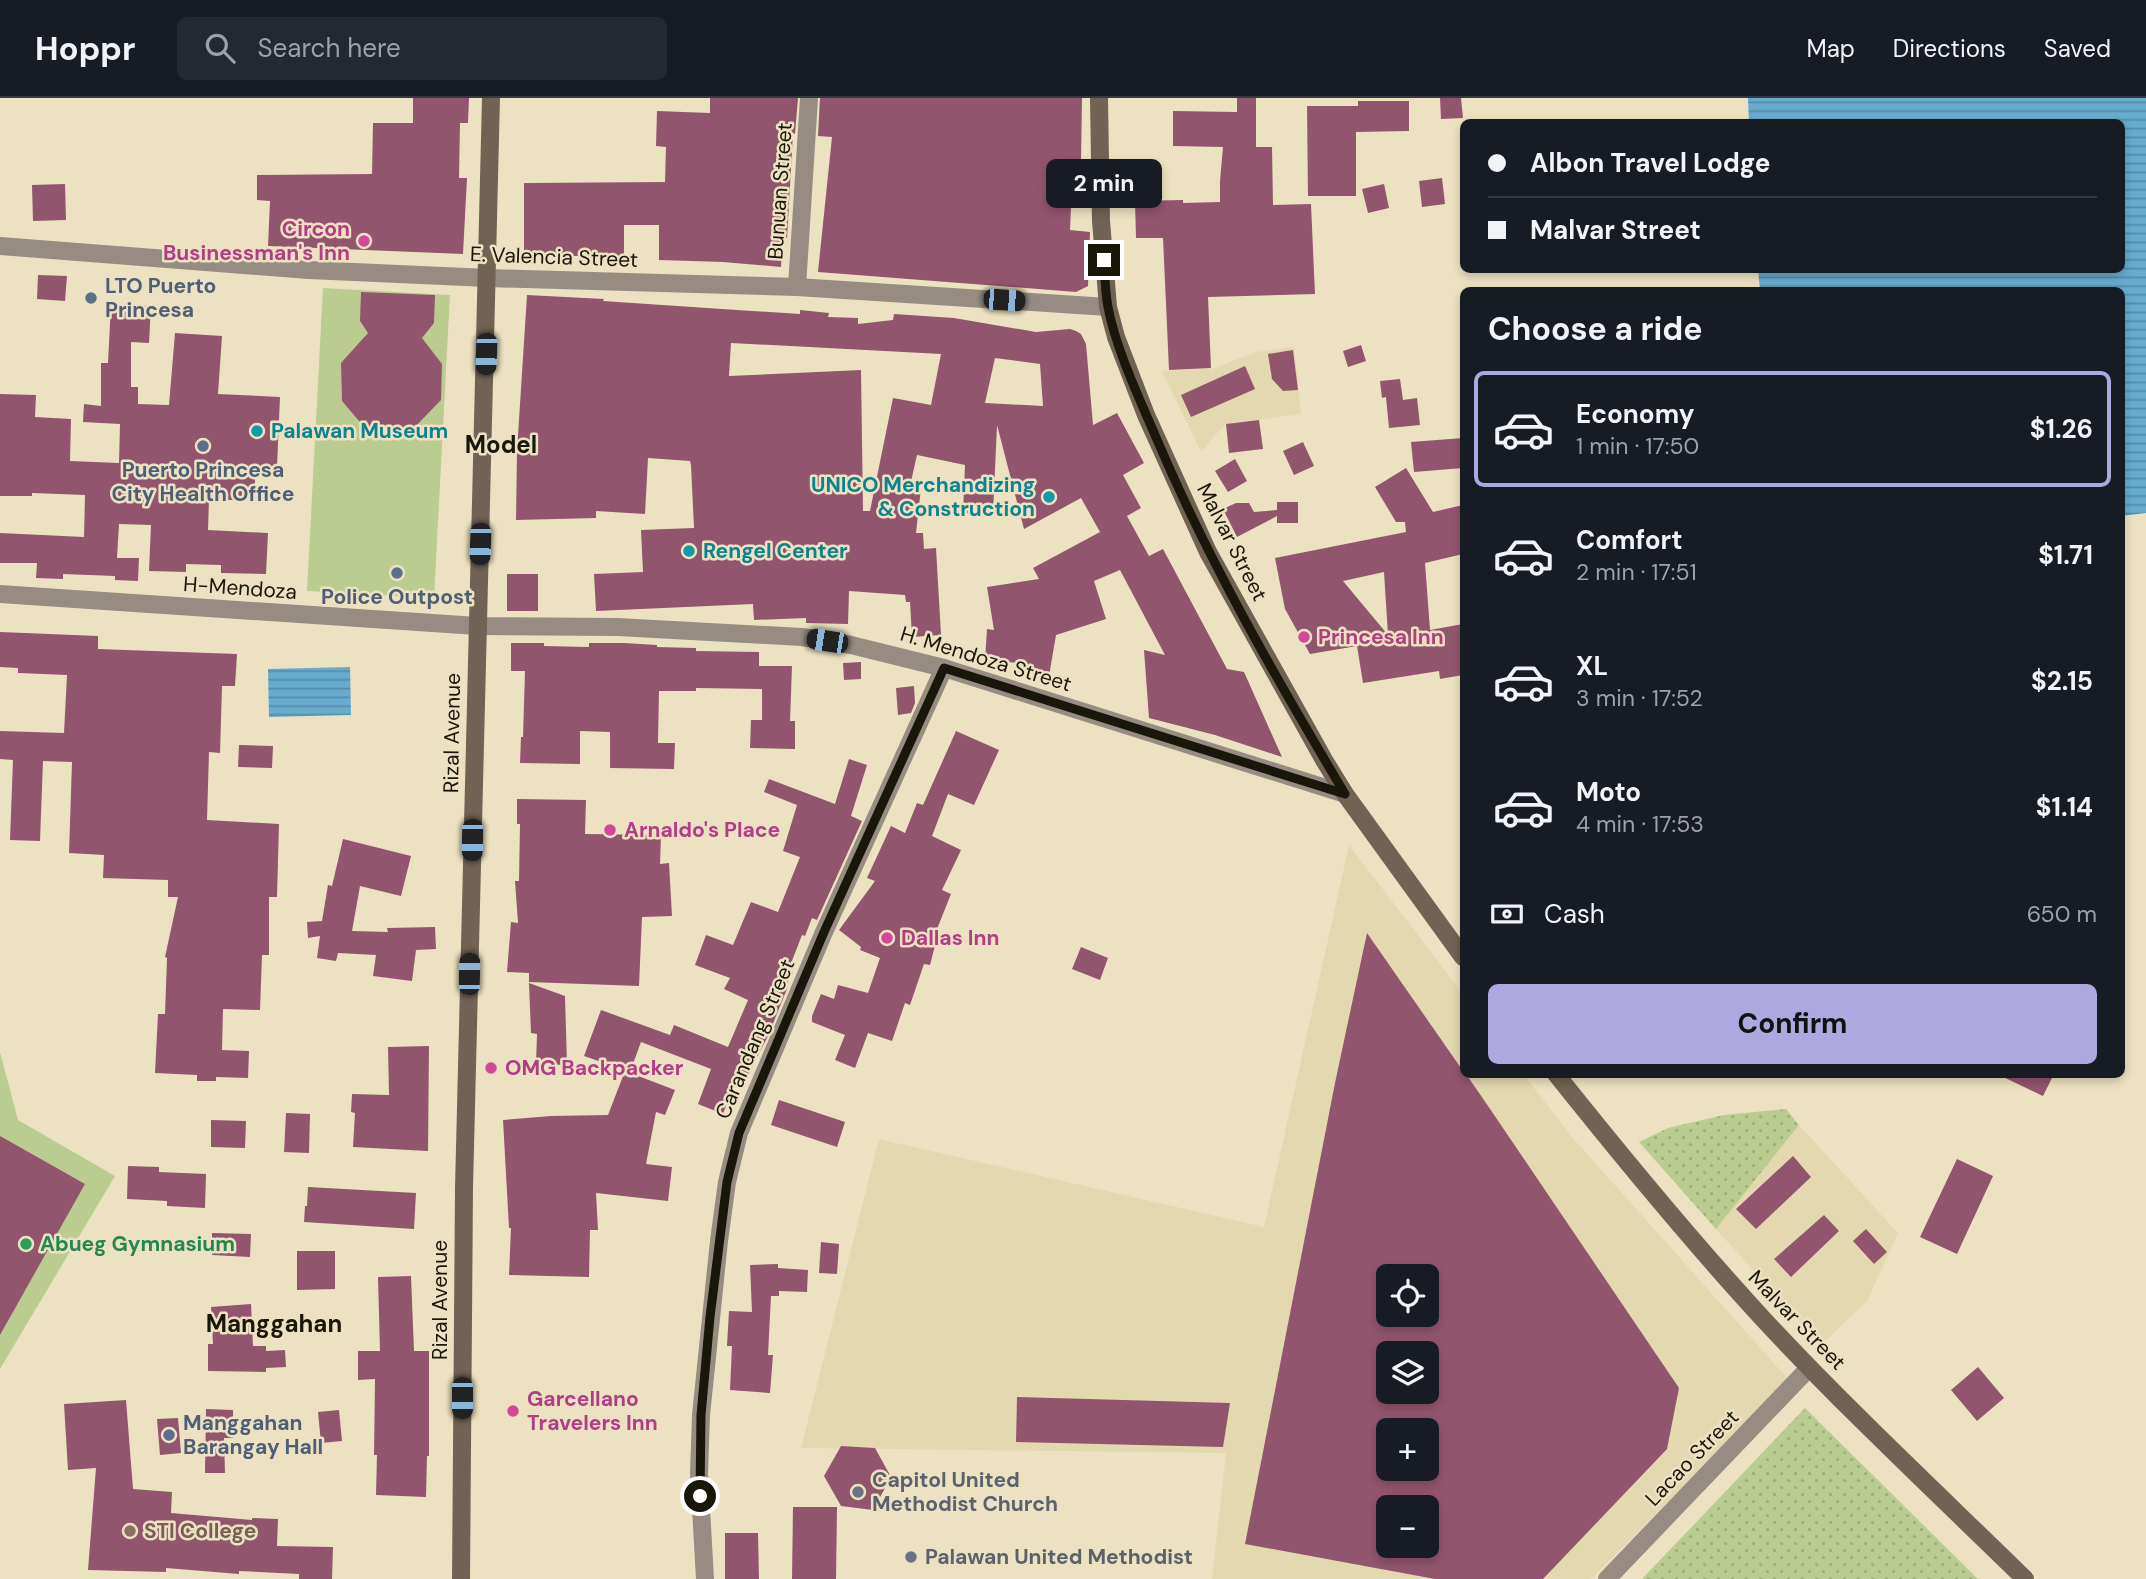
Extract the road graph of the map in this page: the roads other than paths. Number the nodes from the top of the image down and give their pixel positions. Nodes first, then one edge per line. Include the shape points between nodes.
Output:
1 (491, 98) edge
2 (809, 98) edge
3 (1099, 98) edge
4 (0, 246) edge
5 (488, 278) junction
6 (797, 287) junction
7 (1108, 307) junction
8 (0, 594) edge
9 (477, 626) junction
10 (944, 668) junction
11 (1345, 794) junction
12 (1460, 953) edge
13 (1559, 1078) edge
14 (1810, 1367) junction
15 (461, 1579) edge
16 (705, 1579) edge
17 (1607, 1579) edge
18 (2025, 1579) edge

1 - 5 main road, Rizal Avenue
2 - 6 street, Bunuan Street
3 - 7 main road, Malvar Street
4 - 5 street, E. Valencia Street via 309,270
5 - 6 street, E. Valencia Street
5 - 9 main road, Rizal Avenue
6 - 7 street, E. Valencia Street
7 - 11 main road, Malvar Street via 1140,400 1208,552
8 - 9 street, H-Mendoza
9 - 10 street, H. Mendoza Street via 618,627 802,637
9 - 15 main road, Rizal Avenue via 464,1188
10 - 11 street, H. Mendoza Street
10 - 16 street, Carandang Street via 739,1133 720,1229 701,1415
11 - 12 main road, Malvar Street
13 - 14 main road, Malvar Street via 1720,1271
14 - 17 street, Lacao Street
14 - 18 main road, Malvar Street

